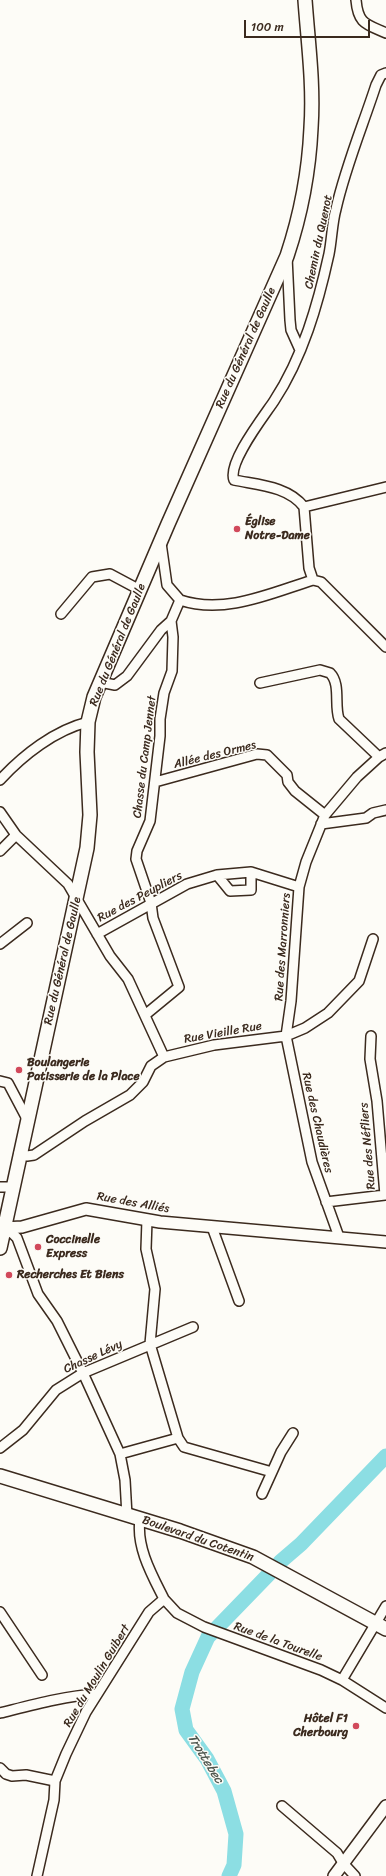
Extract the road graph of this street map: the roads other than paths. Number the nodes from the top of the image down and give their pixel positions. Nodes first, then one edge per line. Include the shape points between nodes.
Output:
1 (305, 0) edge
2 (358, 2) edge
3 (386, 33) edge
4 (386, 73) edge
5 (287, 256) junction
6 (300, 350) junction
7 (386, 487) edge
8 (304, 508) junction
9 (160, 542) junction
10 (317, 581) junction
11 (140, 590) junction
12 (180, 600) junction
13 (61, 614) dead end
14 (171, 620) junction
15 (386, 646) edge
16 (100, 682) junction
17 (260, 683) dead end
18 (88, 722) junction
19 (383, 755) edge
20 (0, 780) edge
21 (155, 782) junction
22 (386, 810) edge
23 (0, 812) edge
24 (323, 819) junction
25 (16, 835) junction
26 (0, 851) edge
27 (251, 872) junction
28 (217, 875) junction
29 (299, 888) junction
30 (77, 899) junction
31 (151, 903) junction
32 (27, 923) dead end
33 (97, 934) junction
34 (373, 939) dead end
35 (0, 944) edge
36 (145, 1015) junction
37 (286, 1036) junction
38 (371, 1036) dead end
39 (164, 1058) junction
40 (0, 1081) edge
41 (27, 1119) junction
42 (19, 1153) junction
43 (6, 1187) edge
44 (326, 1202) junction
45 (147, 1220) junction
46 (212, 1227) junction
47 (4, 1228) junction
48 (338, 1237) junction
49 (386, 1242) edge
50 (0, 1248) edge
51 (239, 1301) dead end
52 (193, 1327) dead end
53 (150, 1344) junction
54 (83, 1372) junction
55 (293, 1433) dead end
56 (178, 1438) junction
57 (0, 1448) edge
58 (120, 1454) junction
59 (272, 1472) junction
60 (0, 1476) edge
61 (262, 1494) dead end
62 (127, 1516) junction
63 (140, 1520) junction
64 (164, 1599) junction
65 (386, 1606) edge
66 (0, 1612) edge
67 (381, 1626) edge
68 (42, 1675) dead end
69 (342, 1680) junction
70 (97, 1694) junction
71 (386, 1708) edge
72 (0, 1713) edge
73 (0, 1768) edge
74 (55, 1780) junction
75 (282, 1806) dead end
76 (386, 1806) edge
77 (343, 1863) junction
78 (37, 1876) edge
79 (334, 1876) edge
80 (355, 1876) edge

1 - 5 main road, Rue du Général de Gaulle via 311,128 298,224
2 - 3 street via 357,13 363,22
4 - 6 street, Chemin du Quenot via 381,75 376,85 336,209 318,302
5 - 6 street via 291,330
5 - 9 main road, Rue du Général de Gaulle
6 - 8 street, Chemin du Quenot via 282,390 237,458 232,476 234,480 284,491 298,500
7 - 8 street
8 - 10 street via 309,568
9 - 11 main road, Rue du Général de Gaulle
9 - 12 street via 167,585
10 - 12 street via 241,602 214,605 191,604
10 - 15 street
11 - 13 street via 110,574 92,577
11 - 16 main road, Rue du Général de Gaulle
12 - 14 street
14 - 16 street via 127,676 114,685
14 - 21 street, Chasse du Camp Jennet via 172,671 164,693
16 - 18 main road, Rue du Général de Gaulle
17 - 19 street via 320,670 330,673 336,682 336,712 339,719
18 - 20 street via 75,725 41,744
18 - 30 main road, Rue du Général de Gaulle via 90,815 87,848
19 - 24 street, Rue des Marronniers via 357,777
21 - 24 street, Allée des Ormes via 257,754 267,755 287,775 294,791
21 - 31 street, Chasse du Camp Jennet via 150,821 136,859
22 - 24 street via 373,813 366,818
23 - 25 street
24 - 29 street, Rue des Marronniers
25 - 26 street
25 - 30 street via 60,875
27 - 28 street, Rue des Peupliers
27 - 28 street via 251,890 230,892
27 - 29 street, Rue des Peupliers
28 - 31 street, Rue des Peupliers via 187,884
29 - 37 street, Rue des Marronniers
30 - 33 street
30 - 41 main road, Rue du Général de Gaulle
31 - 33 street, Rue des Peupliers
31 - 36 street, Chasse du Camp Jennet via 153,918 179,987
32 - 35 street
33 - 36 street via 128,979
34 - 37 street via 359,980 328,1013
36 - 39 street
37 - 39 street, Rue Vieille Rue via 214,1045
37 - 44 street, Rue des Chaudières via 312,1162
38 - 44 street, Rue des Néfliers via 370,1059 377,1101 385,1195
39 - 42 street via 151,1066 143,1082 130,1095 34,1155
40 - 41 street via 8,1083
41 - 42 main road, Rue du Général de Gaulle
42 - 43 main road, Rue du Général de Gaulle
43 - 47 main road, Rue du Général de Gaulle
44 - 48 street, Rue des Chaudières
45 - 46 street, Rue des Alliés
45 - 47 street, Rue des Alliés via 86,1209 22,1227
45 - 53 street via 146,1249 155,1289
46 - 48 street, Rue des Alliés
46 - 51 street
47 - 50 main road, Rue du Général de Gaulle
47 - 54 street via 17,1238 38,1294 57,1321
48 - 49 street, Rue des Alliés
52 - 53 street, Chasse Lévy
53 - 54 street, Chasse Lévy
53 - 56 street
54 - 57 street, Chasse Lévy via 56,1390 23,1430
54 - 58 street
55 - 59 street via 280,1452
56 - 58 street
56 - 59 street via 184,1447
58 - 62 street via 125,1480
59 - 61 street
60 - 62 main road, Boulevard du Cotentin
62 - 63 main road, Boulevard du Cotentin
63 - 64 street via 139,1538 151,1573
63 - 67 main road, Boulevard du Cotentin via 253,1557
64 - 69 street, Rue de la Tourelle via 177,1613 204,1627 286,1656
64 - 70 street, Rue du Moulin Guibert via 149,1612
65 - 67 street
66 - 68 street
67 - 69 street
69 - 71 street, Rue de la Tourelle
70 - 72 street via 56,1699
70 - 74 street, Rue du Moulin Guibert via 76,1731
73 - 74 street via 12,1776 26,1775
74 - 78 street, Rue du Moulin Guibert via 54,1800
75 - 77 street via 337,1853
76 - 77 street
77 - 79 street
77 - 80 street

